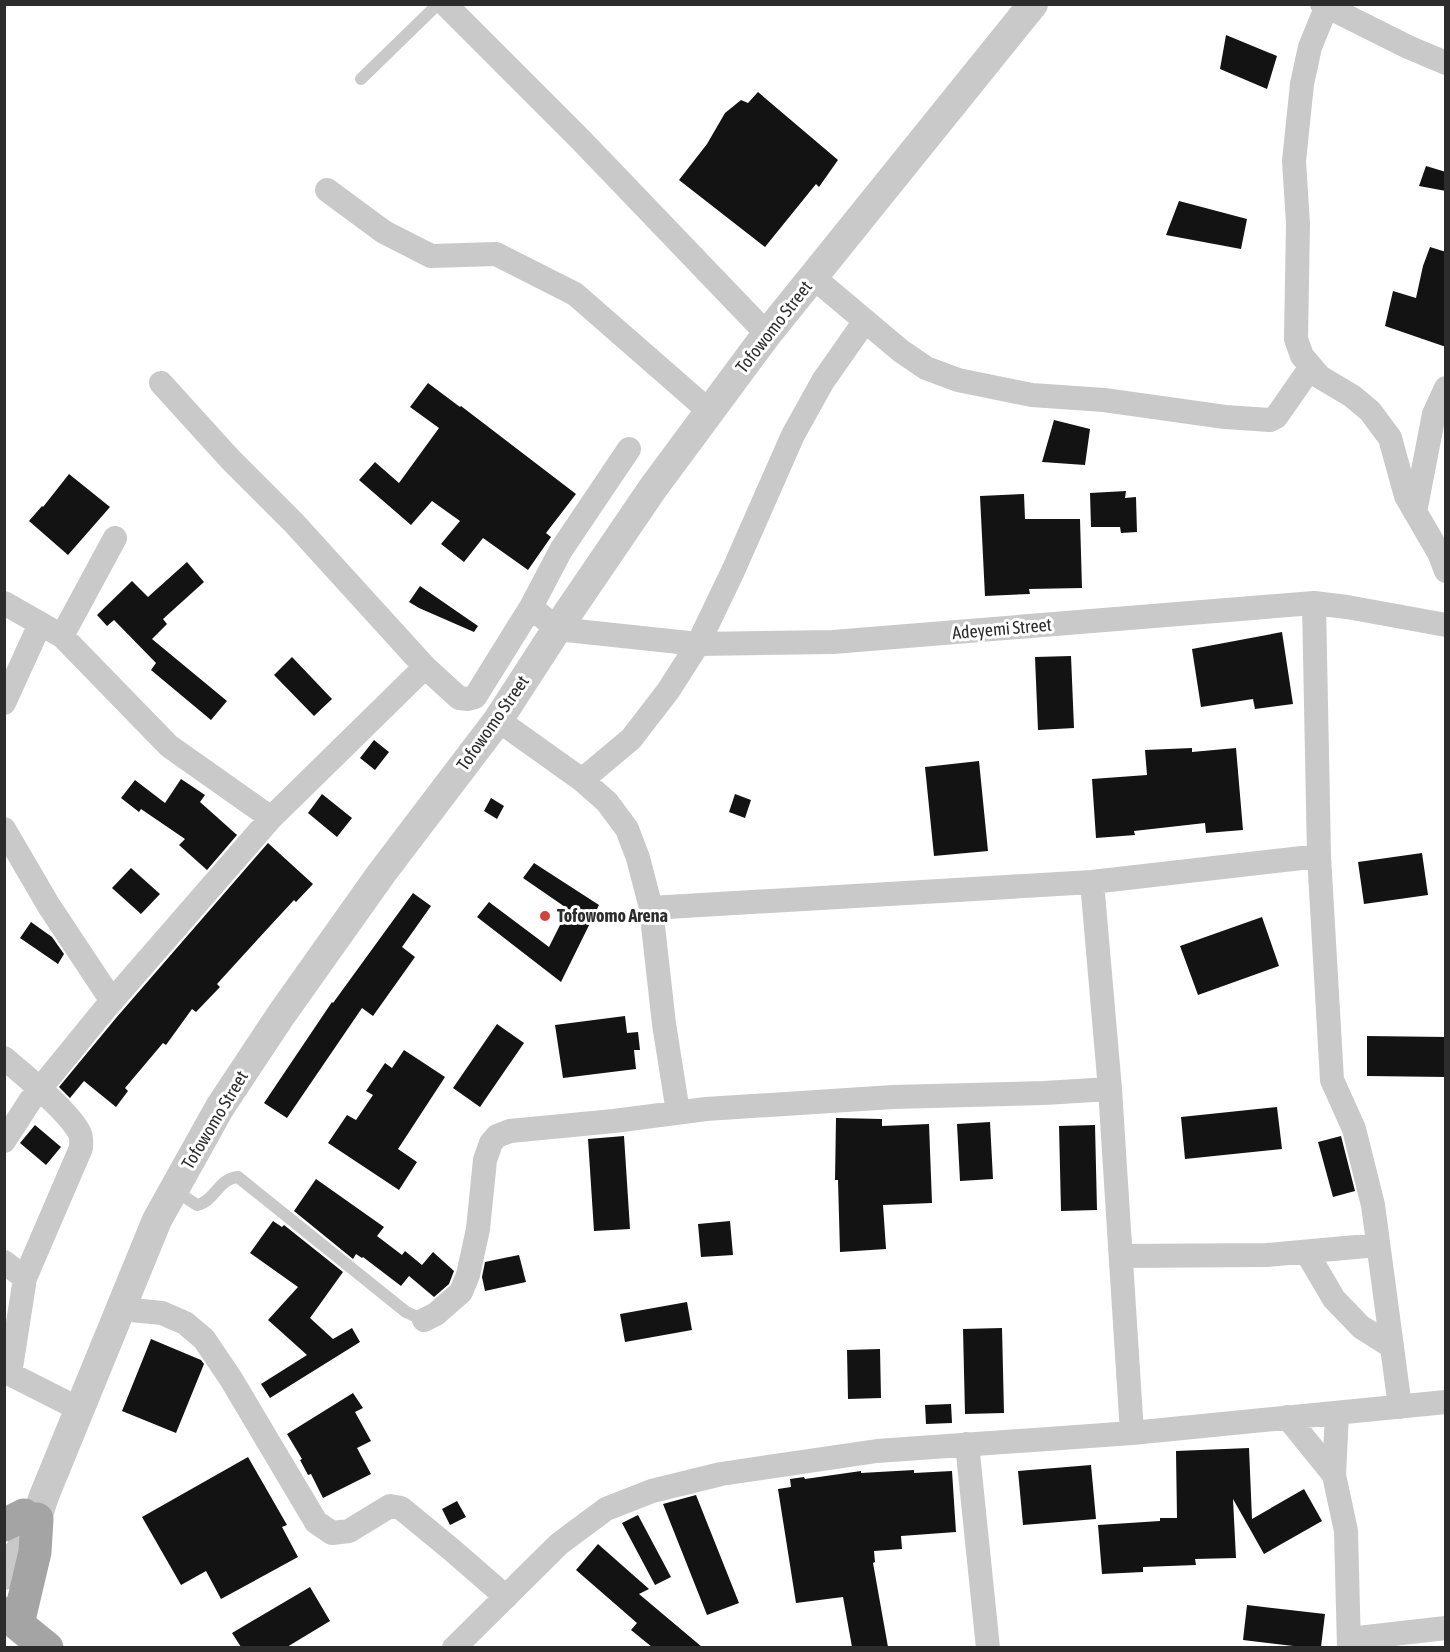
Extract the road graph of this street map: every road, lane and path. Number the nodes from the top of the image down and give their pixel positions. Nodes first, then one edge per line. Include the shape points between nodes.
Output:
1 (438, 4) edge
2 (445, 4) edge
3 (1033, 4) edge
4 (1324, 6) edge
5 (1446, 63) edge
6 (361, 80) dead end
7 (327, 190) dead end
8 (813, 277) junction
9 (865, 321) junction
10 (767, 333) junction
11 (1311, 367) junction
12 (161, 383) dead end
13 (1446, 388) edge
14 (710, 411) junction
15 (629, 449) dead end
16 (1415, 512) junction
17 (115, 538) dead end
18 (1446, 571) edge
19 (4, 603) edge
20 (1314, 603) junction
21 (531, 607) junction
22 (40, 624) junction
23 (1446, 625) edge
24 (557, 629) junction
25 (62, 636) junction
26 (698, 644) junction
27 (425, 667) junction
28 (4, 703) edge
29 (498, 720) junction
30 (582, 780) junction
31 (272, 818) junction
32 (4, 829) edge
33 (1319, 856) junction
34 (1092, 882) junction
35 (651, 908) junction
36 (112, 1001) junction
37 (4, 1058) edge
38 (40, 1089) junction
39 (1110, 1089) junction
40 (678, 1112) junction
41 (4, 1141) edge
42 (174, 1190) junction
43 (1378, 1245) junction
44 (1307, 1253) junction
45 (1121, 1256) junction
46 (4, 1262) edge
47 (25, 1278) junction
48 (121, 1309) junction
49 (424, 1320) joint
50 (1391, 1346) junction
51 (8, 1373) edge
52 (1446, 1402) edge
53 (1400, 1407) junction
54 (79, 1409) junction
55 (1337, 1414) junction
56 (1287, 1417) junction
57 (1132, 1432) junction
58 (968, 1444) junction
59 (1334, 1474) junction
60 (23, 1518) edge
61 (4, 1575) edge
62 (506, 1597) junction
63 (11, 1619) edge
64 (1446, 1628) edge
65 (1349, 1643) edge
66 (47, 1647) edge
67 (454, 1647) edge
68 (988, 1647) edge

1 - 6 lane
2 - 10 street
3 - 8 street, Tofowomo Street
4 - 5 street
4 - 11 street via 1302,84 1294,161 1298,224 1296,339
7 - 14 street via 384,232 430,256 496,254 575,294
8 - 9 street
8 - 10 street, Tofowomo Street
9 - 11 street via 926,368 957,380 1032,395 1104,400 1225,417 1276,417
9 - 26 street via 823,381 793,435
10 - 14 street, Tofowomo Street
11 - 16 street via 1370,411 1390,438 1406,496
12 - 27 street
13 - 16 street via 1434,414
14 - 24 street, Tofowomo Street
15 - 21 street via 561,550
16 - 18 street
17 - 25 street
19 - 22 street
20 - 23 street, Adeyemi Street
20 - 26 street, Adeyemi Street via 833,642
20 - 33 street
21 - 24 street
21 - 27 street via 475,698 459,698
22 - 25 street
22 - 28 street
24 - 26 street, Adeyemi Street
24 - 29 street, Tofowomo Street
25 - 31 street via 169,746
26 - 30 street via 631,739
27 - 31 street
29 - 30 street
29 - 42 street, Tofowomo Street via 281,1015 220,1107
30 - 35 street via 607,802 627,829
31 - 36 street
32 - 36 street
33 - 34 street
33 - 43 street via 1332,1080 1354,1129 1373,1205
34 - 35 street
34 - 39 street
35 - 40 street
36 - 38 street
37 - 38 street
38 - 41 street
38 - 47 street via 74,1124 81,1136 81,1148
39 - 40 street via 893,1097
39 - 45 street
40 - 49 street via 614,1122 526,1128 497,1136 485,1160 478,1229 468,1275 461,1292
42 - 48 street, Tofowomo Street via 157,1220
42 - 49 lane via 197,1205 204,1204 224,1183 238,1177 406,1312
43 - 44 street
43 - 50 street
44 - 45 street
44 - 50 street via 1334,1299 1361,1327
45 - 57 street
46 - 47 street
47 - 51 street
48 - 54 street, Tofowomo Street
48 - 62 street via 162,1313 185,1323 204,1339 316,1522 332,1533 349,1531 390,1506 401,1508
50 - 53 street
51 - 54 street
52 - 53 street
53 - 55 street
54 - 60 street, Tofowomo Street
55 - 56 street
55 - 59 street
56 - 57 street
56 - 59 street
57 - 58 street
58 - 62 street via 877,1451 721,1474 652,1491 606,1509 590,1520 559,1544
58 - 68 street
59 - 65 street via 1346,1532
60 - 61 street, Tofowomo Street via 25,1544
60 - 63 main road via 35,1552
62 - 67 street
63 - 66 main road
64 - 65 street

